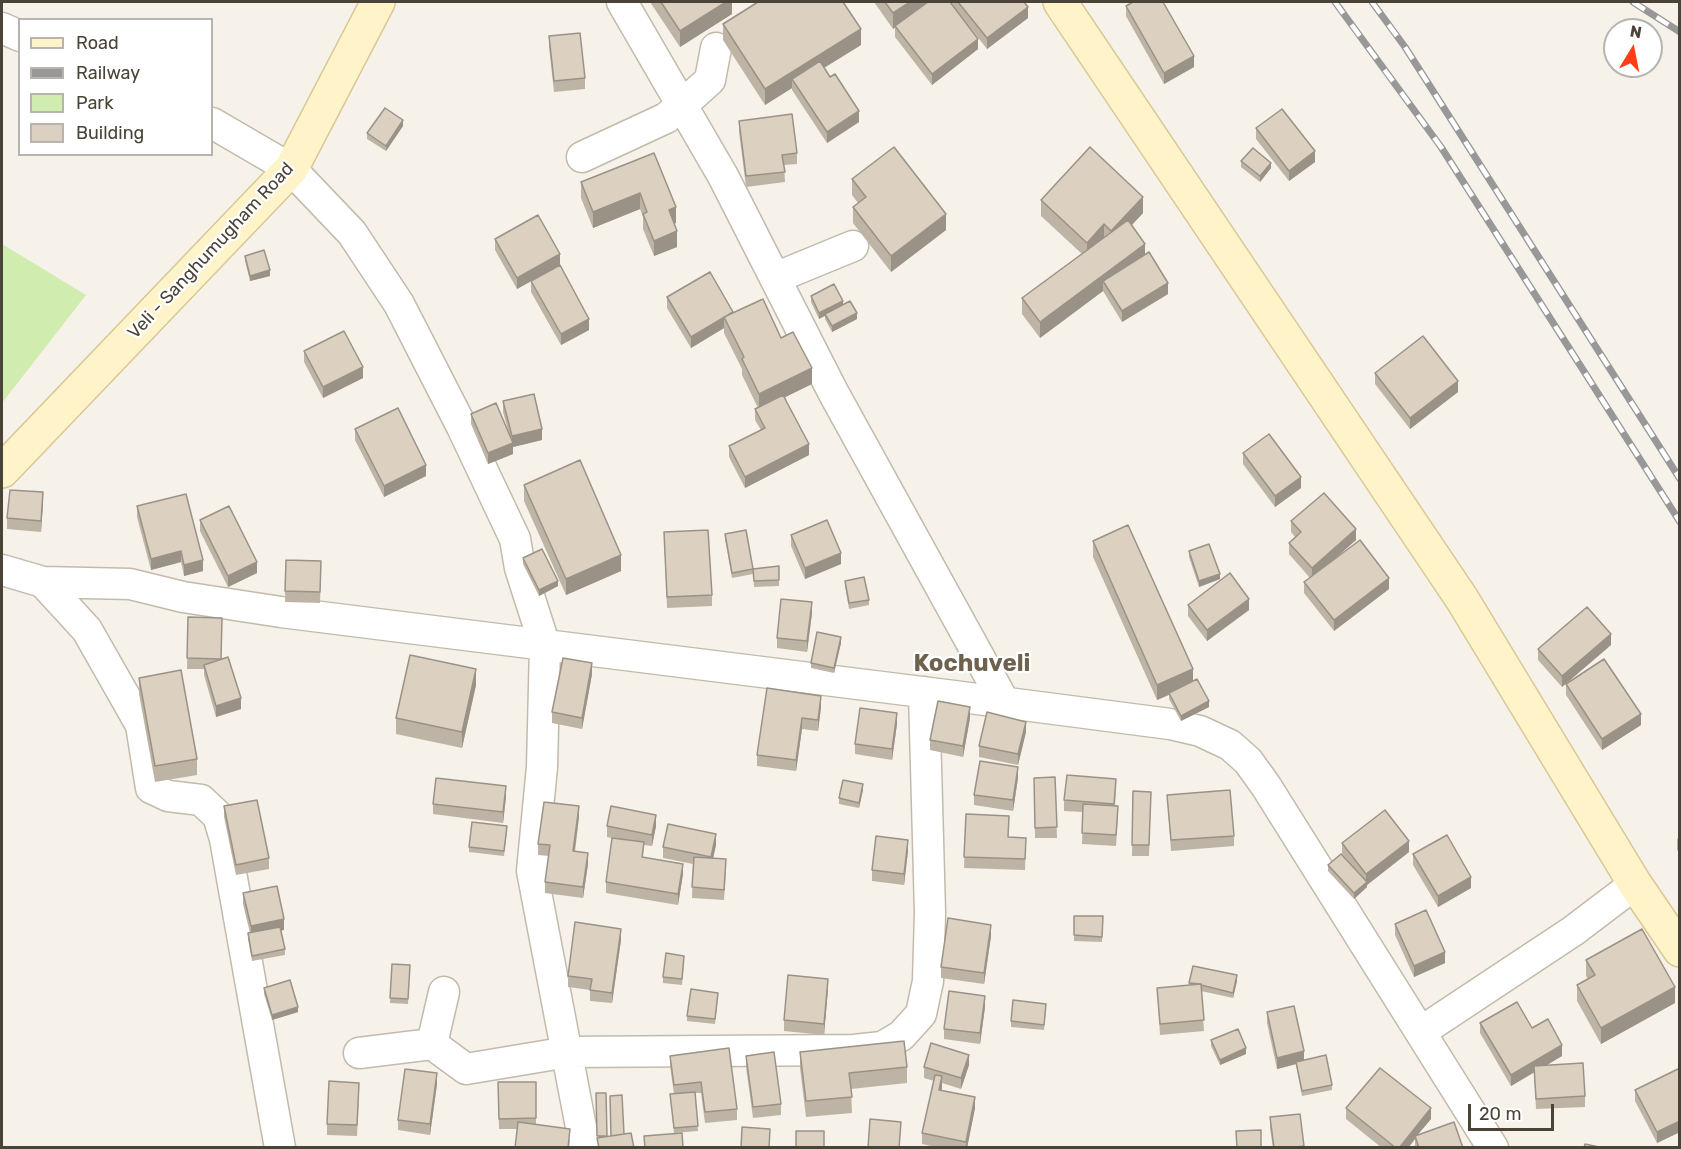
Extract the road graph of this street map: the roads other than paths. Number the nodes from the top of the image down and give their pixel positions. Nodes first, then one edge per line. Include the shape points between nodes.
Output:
1 (378, 2) edge
2 (622, 2) edge
3 (1060, 2) edge
4 (2, 28) edge
5 (18, 35) edge
6 (716, 48) dead end
7 (682, 105) junction
8 (213, 124) edge
9 (582, 157) dead end
10 (291, 169) junction
11 (853, 246) dead end
12 (775, 278) junction
13 (2, 471) edge
14 (2, 570) edge
15 (44, 582) junction
16 (544, 646) junction
17 (924, 692) junction
18 (1004, 702) junction
19 (1635, 884) junction
20 (1680, 950) edge
21 (444, 992) dead end
22 (1422, 1031) junction
23 (432, 1044) junction
24 (568, 1052) junction
25 (359, 1053) dead end
26 (280, 1148) edge
27 (585, 1148) edge
28 (1493, 1148) edge

1 - 10 main road, Veli - Sanghumugham Road
2 - 7 street
3 - 19 main road via 1462,600
4 - 5 street
6 - 7 street via 710,80
7 - 9 street via 666,118
7 - 12 street
8 - 10 street
10 - 13 main road, Veli - Sanghumugham Road
10 - 16 street via 352,233 399,304 515,539
11 - 12 street
12 - 18 street via 833,392
14 - 15 street
15 - 16 street via 130,584 183,597 281,612
15 - 26 street via 87,630 141,725 151,788 168,796 201,800 218,816
16 - 17 street
16 - 24 street via 542,767 532,871
17 - 18 street
17 - 24 street via 928,981 921,1014 901,1036 882,1047 854,1050
18 - 22 street via 1170,724 1200,731 1230,745 1266,786
19 - 20 main road
19 - 22 street via 1573,931
21 - 23 street
22 - 28 street
23 - 24 street via 466,1069
23 - 25 street
24 - 27 street

